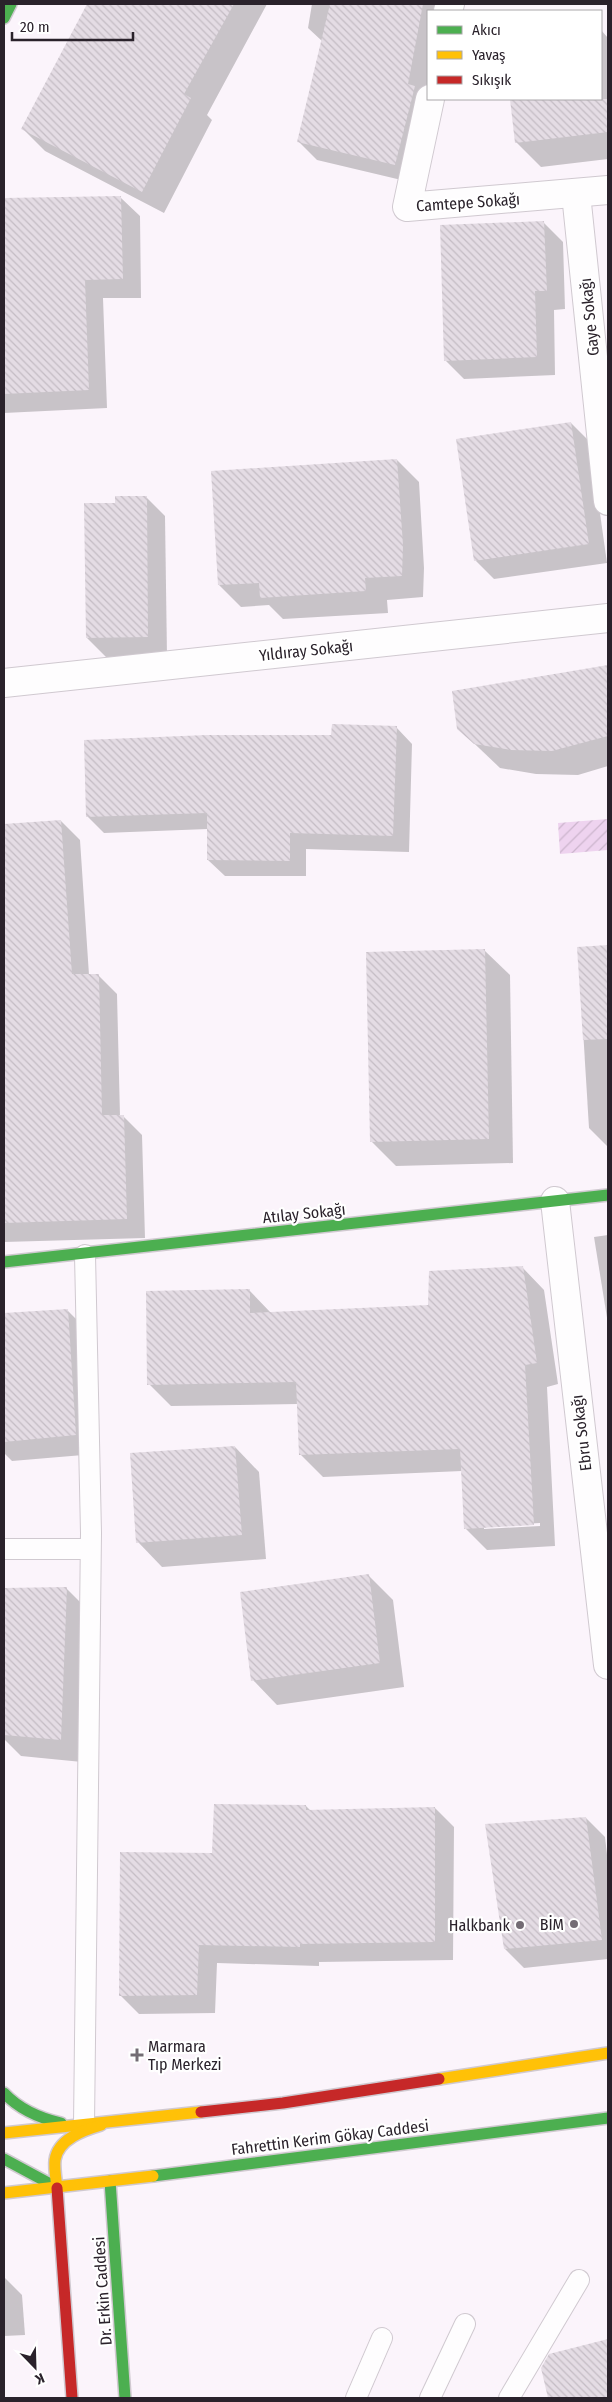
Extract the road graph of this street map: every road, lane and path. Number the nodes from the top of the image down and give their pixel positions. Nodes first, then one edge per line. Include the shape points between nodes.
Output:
1 (11, 4) edge
2 (4, 18) edge
3 (430, 100) edge
4 (608, 190) edge
5 (576, 194) junction
6 (608, 501) edge
7 (608, 618) edge
8 (4, 683) edge
9 (608, 1196) edge
10 (555, 1202) junction
11 (85, 1255) junction
12 (4, 1262) edge
13 (4, 1549) edge
14 (90, 1549) junction
15 (608, 1665) edge
16 (608, 2053) edge
17 (4, 2094) edge
18 (608, 2118) edge
19 (110, 2123) junction
20 (84, 2125) junction
21 (4, 2133) edge
22 (4, 2159) edge
23 (110, 2181) junction
24 (56, 2187) junction
25 (4, 2193) edge
26 (579, 2280) dead end
27 (465, 2324) dead end
28 (382, 2338) dead end
29 (72, 2398) edge
30 (125, 2398) edge
31 (356, 2398) edge
32 (430, 2398) edge
33 (509, 2398) edge

1 - 2 main road
3 - 5 street, Camtepe Sokağı via 407,207
4 - 5 street, Camtepe Sokağı
5 - 6 street, Gaye Sokağı
7 - 8 street, Yıldıray Sokağı
9 - 10 main road, Atılay Sokağı
10 - 11 main road, Atılay Sokağı
10 - 15 street, Ebru Sokağı
11 - 12 main road, Atılay Sokağı
11 - 14 lane
13 - 14 lane
14 - 20 lane
16 - 19 main road via 283,2103
17 - 20 main road via 21,2109 36,2116
18 - 23 main road, Fahrettin Kerim Gökay Caddesi
19 - 20 main road
19 - 24 main road via 79,2132 62,2145 55,2160
20 - 21 main road
22 - 24 main road
23 - 24 main road, Fahrettin Kerim Gökay Caddesi
23 - 30 main road, Dr. Erkin Caddesi
24 - 25 main road, Fahrettin Kerim Gökay Caddesi
24 - 29 main road
26 - 33 lane
27 - 32 lane
28 - 31 lane

